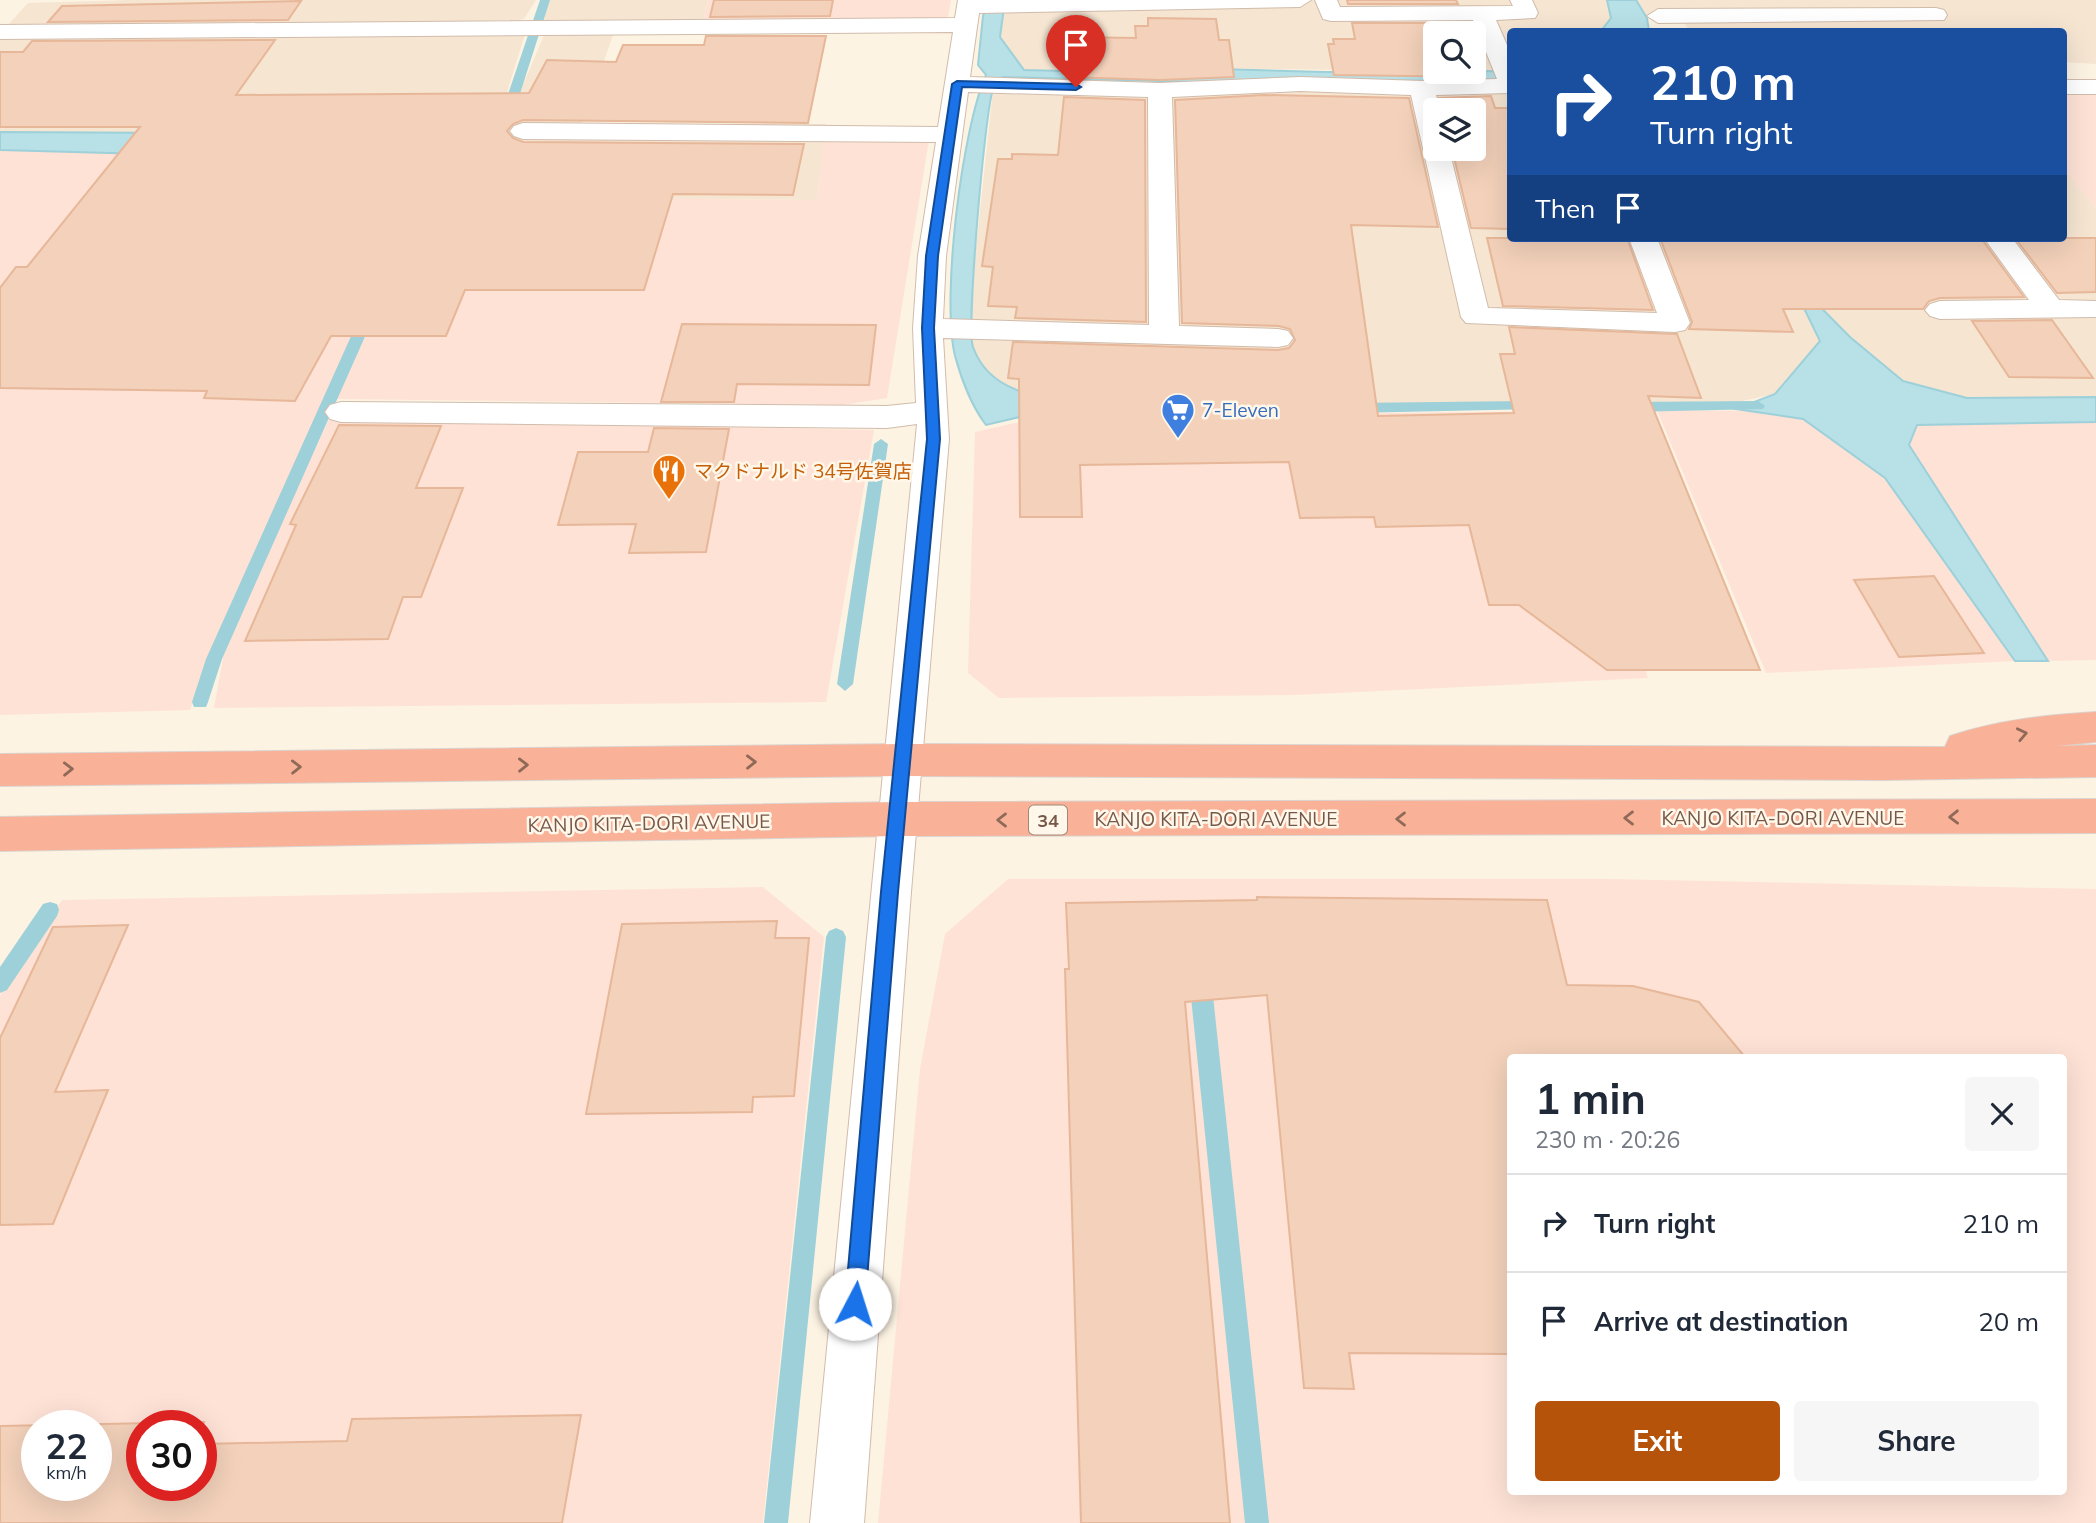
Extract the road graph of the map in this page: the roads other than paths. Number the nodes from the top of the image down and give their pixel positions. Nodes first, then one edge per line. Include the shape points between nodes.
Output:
1 (1300, 0) edge
2 (1326, 0) edge
3 (1521, 0) edge
4 (1827, 7) edge
5 (970, 9) edge
6 (1482, 13) junction
7 (1658, 16) dead end
8 (1946, 16) edge
9 (0, 32) edge
10 (1507, 75) edge
11 (1507, 77) edge
12 (967, 84) junction
13 (2067, 87) edge
14 (2096, 87) edge
15 (1422, 88) junction
16 (1160, 90) junction
17 (1424, 98) edge
18 (523, 131) dead end
19 (951, 135) junction
20 (1440, 161) edge
21 (1645, 242) edge
22 (2001, 242) edge
23 (2050, 308) junction
24 (2093, 309) dead end
25 (1940, 310) dead end
26 (937, 328) junction
27 (1164, 333) junction
28 (1278, 338) dead end
29 (341, 412) dead end
30 (932, 412) junction
31 (2096, 727) edge
32 (903, 760) junction
33 (2096, 761) edge
34 (1883, 764) junction
35 (0, 770) edge
36 (2096, 816) edge
37 (2012, 817) junction
38 (898, 819) junction
39 (2096, 827) edge
40 (0, 834) edge
41 (837, 1523) edge

1 - 5 street
2 - 6 street via 1331,14
3 - 6 street via 1527,13
4 - 7 street
4 - 8 street
5 - 9 street via 518,28
5 - 12 street
6 - 10 street
11 - 15 street
12 - 16 street
12 - 19 street
13 - 14 street
15 - 16 street via 1300,84
15 - 17 street
16 - 27 street
18 - 19 street
19 - 26 street via 932,256
20 - 21 street via 1476,317 1675,323
22 - 23 street
23 - 24 street
23 - 25 street
26 - 27 street
26 - 30 street
27 - 28 street
29 - 30 street via 874,417
30 - 32 street
34 -> 31 highway via 2033,732
32 - 34 highway
35 -> 32 highway
32 - 38 street
33 - 34 highway
36 - 37 highway, KANJO KITA-DORI AVENUE / 34
37 -> 38 highway, KANJO KITA-DORI AVENUE / 34
37 - 39 highway
38 - 40 highway, KANJO KITA-DORI AVENUE / 34
38 - 41 street

